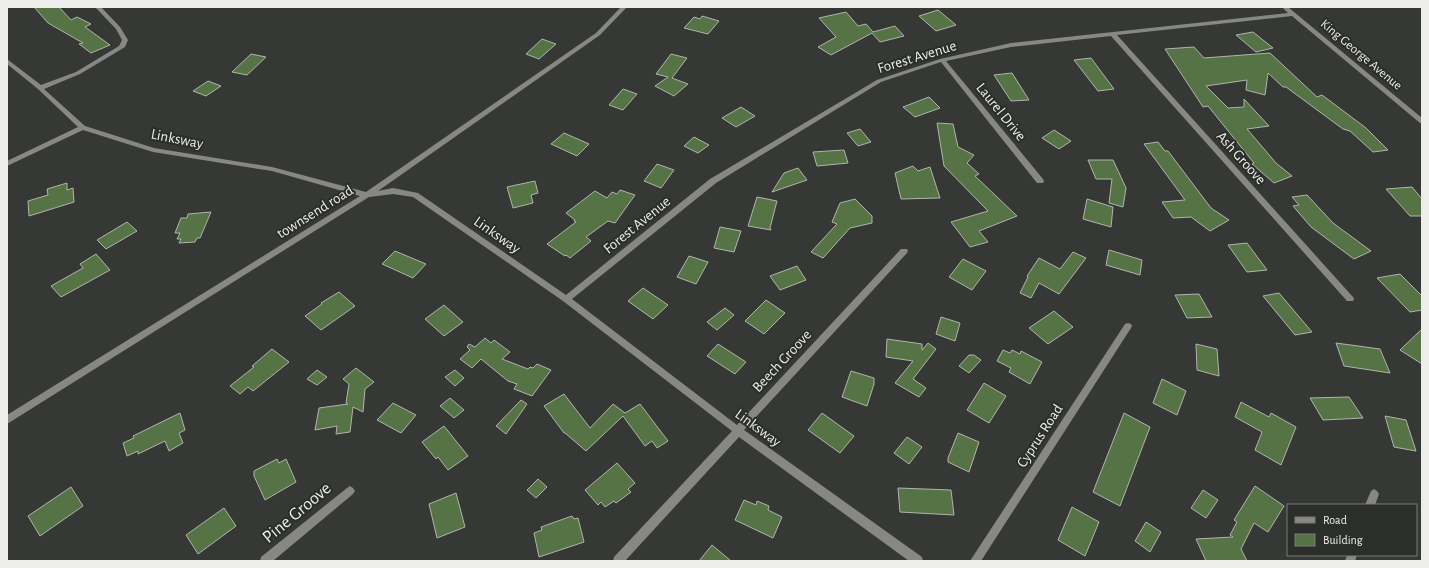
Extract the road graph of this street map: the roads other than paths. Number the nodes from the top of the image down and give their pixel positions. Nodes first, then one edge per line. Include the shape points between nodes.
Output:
1 (98, 7) edge
2 (624, 7) edge
3 (1285, 7) edge
4 (1294, 14) junction
5 (1112, 34) junction
6 (942, 60) junction
7 (7, 61) edge
8 (40, 88) junction
9 (1422, 121) edge
10 (83, 128) junction
11 (7, 164) edge
12 (1040, 181) dead end
13 (367, 195) junction
14 (904, 251) dead end
15 (566, 299) junction
16 (1350, 299) dead end
17 (1128, 326) dead end
18 (7, 420) edge
19 (738, 431) junction
20 (350, 491) dead end
21 (1374, 494) dead end
22 (1370, 504) edge
23 (265, 561) edge
24 (618, 561) edge
25 (918, 561) edge
26 (975, 561) edge

1 - 8 street via 118,28 125,40 122,47 78,73
2 - 13 street, townsend road via 598,34
3 - 4 street, King George Avenue
4 - 5 street, Forest Avenue
4 - 9 street, King George Avenue
5 - 6 street, Forest Avenue via 1011,45
5 - 16 street, Ash Groove
6 - 12 street, Laurel Drive
6 - 15 street, Forest Avenue via 879,81 713,182
7 - 8 street, Linksway
8 - 10 street, Linksway
10 - 11 street
10 - 13 street, Linksway via 153,150 272,169
13 - 15 street, Linksway via 393,191 414,195
13 - 18 street, townsend road
14 - 19 street, Beech Groove
15 - 19 street, Linksway
17 - 26 street, Cyprus Road
19 - 24 street, Beech Groove
19 - 25 street, Linksway
20 - 23 street, Pine Groove
21 - 22 street

